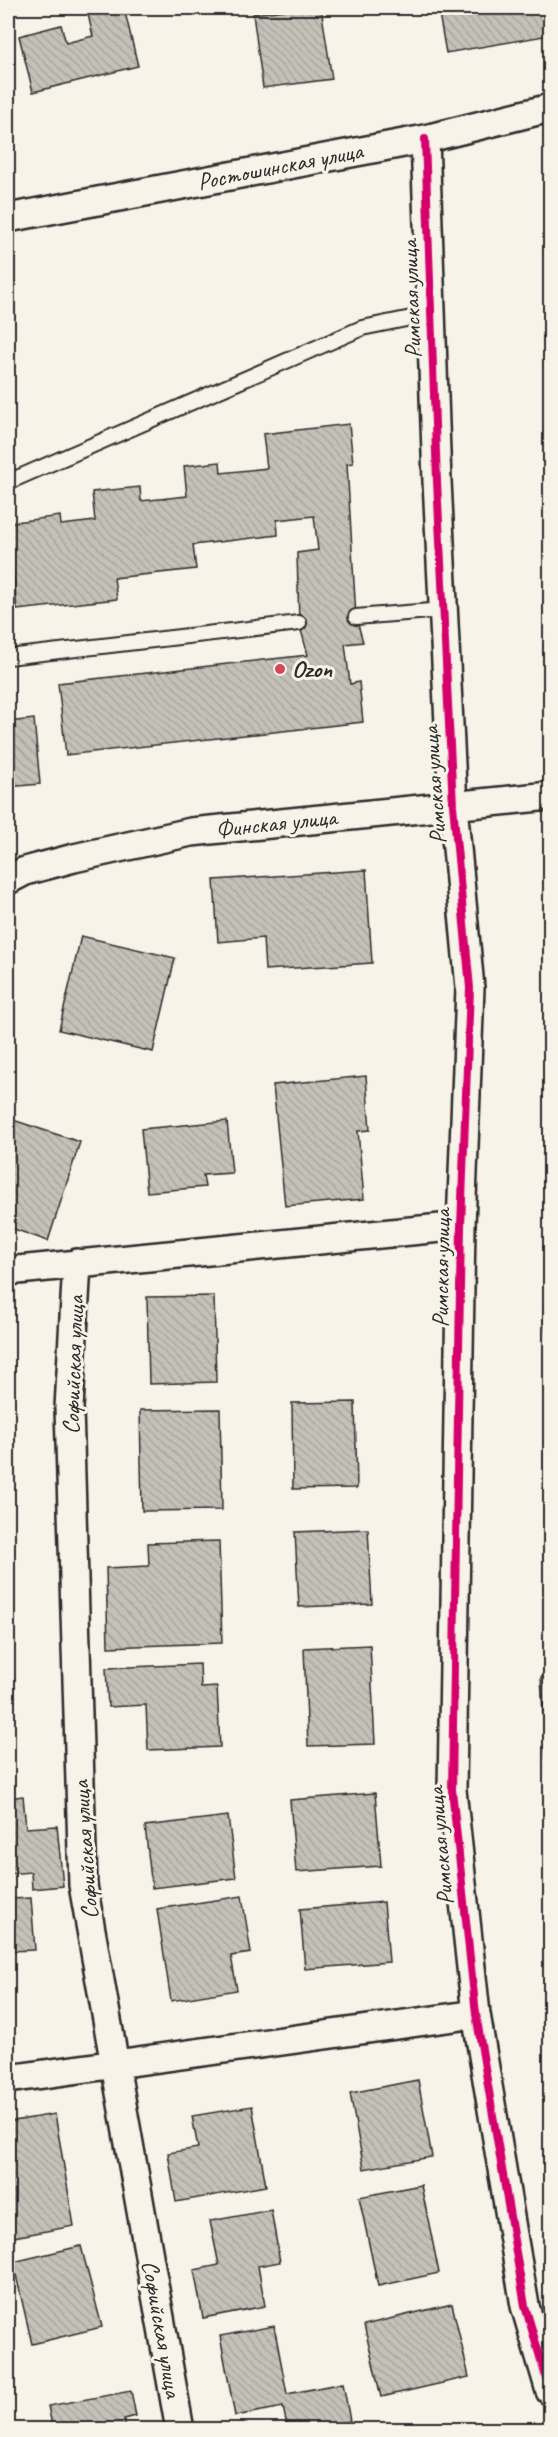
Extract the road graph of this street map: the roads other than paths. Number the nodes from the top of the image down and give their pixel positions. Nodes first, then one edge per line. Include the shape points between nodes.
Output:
1 (550, 108) edge
2 (425, 138) junction
3 (8, 218) edge
4 (431, 314) junction
5 (8, 482) edge
6 (443, 610) junction
7 (356, 617) dead end
8 (299, 623) dead end
9 (8, 657) edge
10 (550, 796) edge
11 (453, 805) junction
12 (8, 880) edge
13 (461, 1226) junction
14 (77, 1263) junction
15 (8, 1271) edge
16 (476, 2014) junction
17 (114, 2064) junction
18 (8, 2079) edge
19 (550, 2391) edge
20 (180, 2430) edge

1 - 2 street, Ростошинская улица
2 - 3 street, Ростошинская улица
2 - 4 street, Римская улица
4 - 5 lane via 362,328
4 - 6 street, Римская улица
6 - 7 lane
6 - 11 street, Римская улица
8 - 9 lane
10 - 11 street, Финская улица
11 - 12 street, Финская улица via 191,832 74,858 25,871
11 - 13 street, Римская улица via 470,988
13 - 14 street
13 - 16 street, Римская улица via 452,1790
14 - 15 street
14 - 17 street, Софийская улица via 69,1408 83,1885
16 - 17 street
16 - 19 street, Римская улица via 525,2306
17 - 18 street
17 - 20 street, Софийская улица

